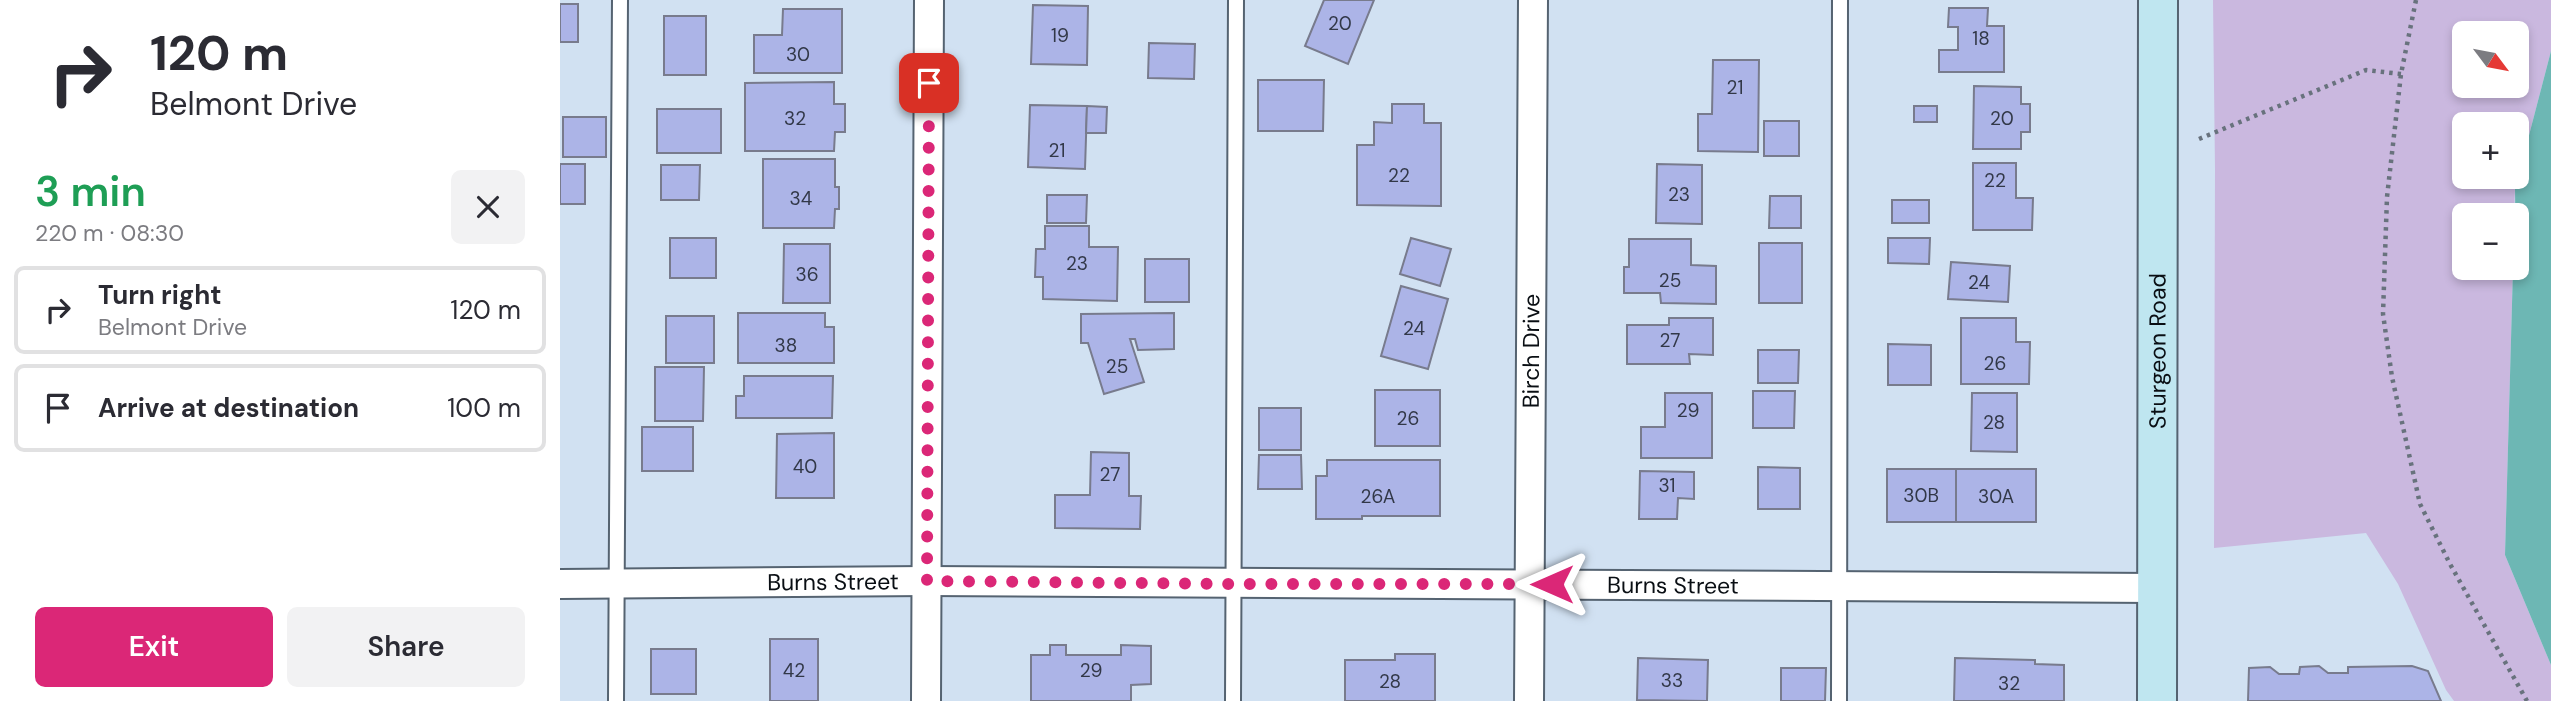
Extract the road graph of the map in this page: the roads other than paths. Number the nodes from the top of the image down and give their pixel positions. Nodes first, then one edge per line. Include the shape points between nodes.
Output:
1 (620, 0) edge
2 (929, 0) edge
3 (1236, 0) edge
4 (1533, 0) edge
5 (1840, 0) edge
6 (2158, 0) edge
7 (927, 581) junction
8 (1530, 583) junction
9 (560, 584) edge
10 (1234, 584) junction
11 (617, 585) junction
12 (1839, 588) junction
13 (2155, 588) junction
14 (616, 701) edge
15 (926, 701) edge
16 (1233, 701) edge
17 (1529, 701) edge
18 (1839, 701) edge
19 (2157, 701) edge

1 - 11 lane
2 - 7 street
3 - 10 lane
4 - 8 street, Birch Drive
5 - 12 lane
6 - 13 main road, Sturgeon Road
7 - 10 street, Burns Street
7 - 11 street, Burns Street
7 - 15 street
8 - 10 street, Burns Street
8 - 12 street, Burns Street
8 - 17 street, Birch Drive
9 - 11 street, Burns Street
10 - 16 lane
11 - 14 lane
12 - 13 street, Burns Street
12 - 18 lane
13 - 19 main road, Sturgeon Road

